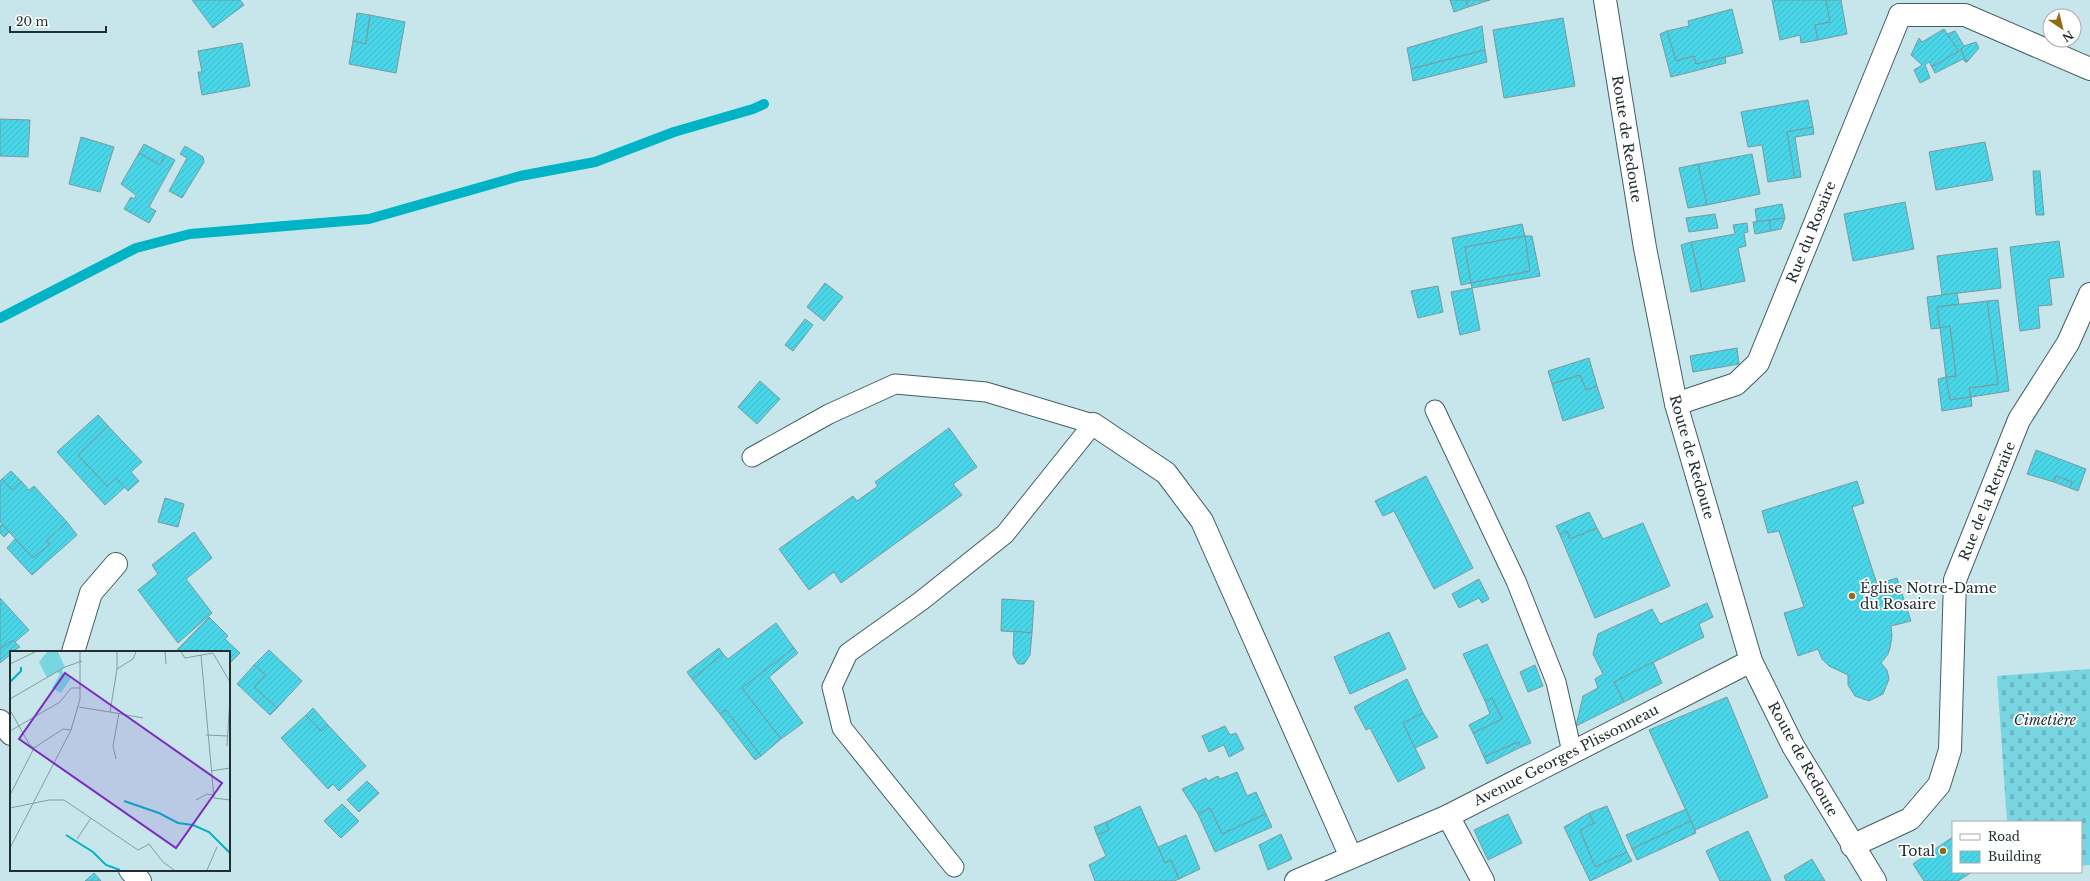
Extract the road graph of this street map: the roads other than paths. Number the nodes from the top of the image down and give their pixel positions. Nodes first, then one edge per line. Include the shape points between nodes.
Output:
1 (1605, 0) edge
2 (1899, 7) edge
3 (2090, 69) edge
4 (2090, 294) edge
5 (1676, 404) junction
6 (1435, 410) dead end
7 (1093, 424) junction
8 (752, 457) dead end
9 (116, 564) dead end
10 (73, 651) edge
11 (1751, 661) junction
12 (10, 716) edge
13 (0, 721) edge
14 (10, 733) edge
15 (1572, 752) junction
16 (1448, 816) junction
17 (1852, 846) junction
18 (1351, 857) junction
19 (954, 867) dead end
20 (131, 871) edge
21 (140, 881) edge
22 (1296, 881) edge
23 (1483, 881) edge
24 (1875, 881) edge

1 - 5 street, Route de Redoute via 1645,248
2 - 3 street via 1964,15
2 - 5 street, Rue du Rosaire via 1758,363 1736,384
4 - 17 street, Rue de la Retraite via 2068,343 2019,420 1955,580 1950,750 1940,785 1910,819
5 - 11 street, Route de Redoute
6 - 15 lane via 1516,581 1556,682
7 - 8 lane via 986,392 895,384 829,414
7 - 18 street via 1166,473 1202,521
7 - 19 lane via 1005,534 921,602 848,653 832,687 842,728
9 - 10 street via 91,593
11 - 15 street, Avenue Georges Plissonneau
11 - 17 street, Route de Redoute via 1793,746
12 - 13 street
13 - 14 street
15 - 16 street, Avenue Georges Plissonneau
16 - 18 street, Avenue Georges Plissonneau
16 - 23 street
17 - 24 street, Route de Redoute
18 - 22 street, Avenue Georges Plissonneau
20 - 21 street

